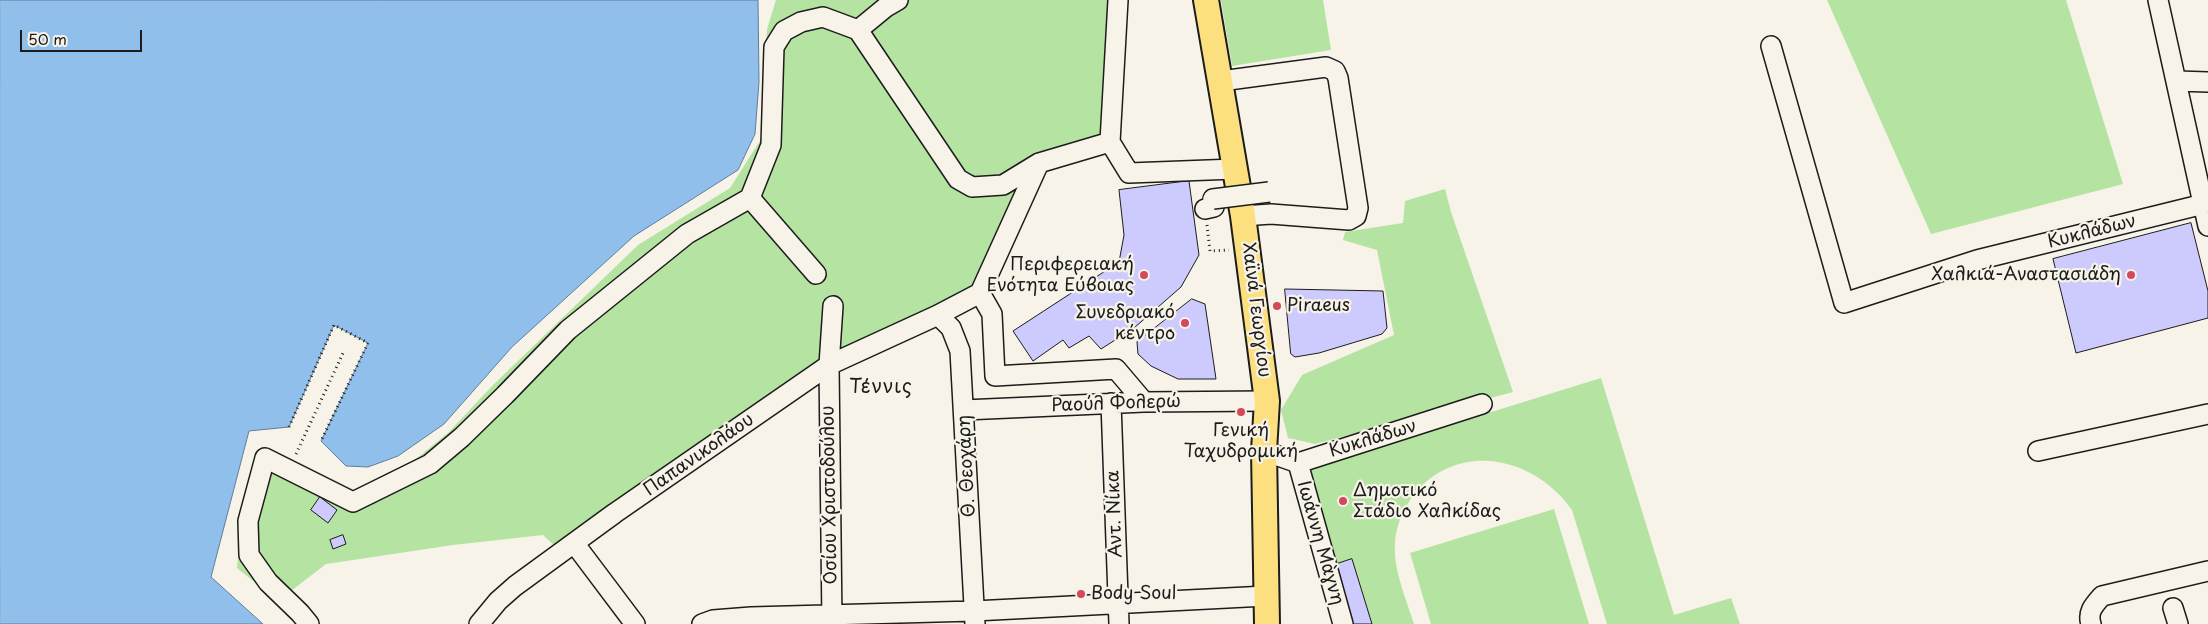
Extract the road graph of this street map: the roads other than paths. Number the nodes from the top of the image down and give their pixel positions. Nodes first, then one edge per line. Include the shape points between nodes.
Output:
1 (898, 0) edge
2 (1118, 0) edge
3 (1206, 0) edge
4 (2158, 0) edge
5 (858, 30) junction
6 (1771, 46) dead end
7 (1221, 81) junction
8 (2177, 81) junction
9 (2208, 82) edge
10 (1110, 142) junction
11 (1039, 164) junction
12 (1235, 170) junction
13 (1269, 192) dead end
14 (750, 198) junction
15 (2205, 204) edge
16 (1205, 208) dead end
17 (1243, 216) junction
18 (2208, 226) edge
19 (816, 274) dead end
20 (980, 293) junction
21 (833, 306) dead end
22 (938, 315) junction
23 (829, 365) junction
24 (1268, 401) junction
25 (1144, 402) junction
26 (1111, 403) junction
27 (1482, 404) dead end
28 (964, 410) junction
29 (2208, 414) edge
30 (1264, 451) junction
31 (2038, 451) dead end
32 (1298, 463) junction
33 (574, 543) junction
34 (2208, 571) edge
35 (1266, 596) junction
36 (1118, 604) junction
37 (975, 617) edge
38 (832, 620) edge
39 (750, 621) edge
40 (309, 624) edge
41 (479, 624) edge
42 (635, 624) edge
43 (702, 624) edge
44 (1119, 624) edge
45 (1268, 624) edge
46 (1343, 624) edge
47 (2091, 624) edge

1 - 5 street
2 - 10 street
3 - 7 main road, Χαϊνά Γεωργίου
4 - 8 street
5 - 11 street via 958,179 972,187 1003,185
5 - 14 street via 823,17 801,22 784,31 774,47 771,144
6 - 15 street, Κυκλάδων via 1844,303 1977,260
7 - 12 main road, Χαϊνά Γεωργίου
7 - 17 street via 1326,67 1338,78 1358,208 1356,216 1349,220 1272,214
8 - 9 street
8 - 15 street
10 - 11 street
10 - 12 street via 1129,173
11 - 20 street
12 - 17 main road, Χαϊνά Γεωργίου
13 - 16 street, bridge via 1213,199 1214,207
14 - 19 street
14 - 40 street via 687,234 568,330 462,437 430,464 353,502 265,458 248,521 249,555 268,582
15 - 18 street
17 - 24 main road, Χαϊνά Γεωργίου
20 - 22 street, Παπανικολάου
20 - 25 street via 992,314 995,376 1116,369
21 - 23 street, Οσίου Χριστοδούλου
22 - 23 street, Παπανικολάου
22 - 28 street, Θ. Θεοχάρη via 951,328 960,351
23 - 33 street, Παπανικολάου
23 - 38 street, Οσίου Χριστοδούλου
24 - 25 street, Ραούλ Φολερώ
24 - 30 main road, Χαϊνά Γεωργίου
25 - 26 street, Ραούλ Φολερώ
26 - 28 street, Ραούλ Φολερώ
26 - 36 street, Αντ. Νίκα
27 - 32 street, Κυκλάδων
28 - 37 street, Θ. Θεοχάρη
29 - 31 street
30 - 32 street
30 - 35 main road, Χαϊνά Γεωργίου
32 - 46 street, Ιωάννη Μὰγνη
33 - 41 street, Παπανικολάου via 515,586
33 - 42 street
34 - 47 street via 2102,596 2092,607
35 - 36 street
35 - 45 main road, Χαϊνά Γεωργίου
36 - 37 street
36 - 44 street, Αντ. Νίκα
37 - 38 street
38 - 39 street
39 - 43 street via 714,620

